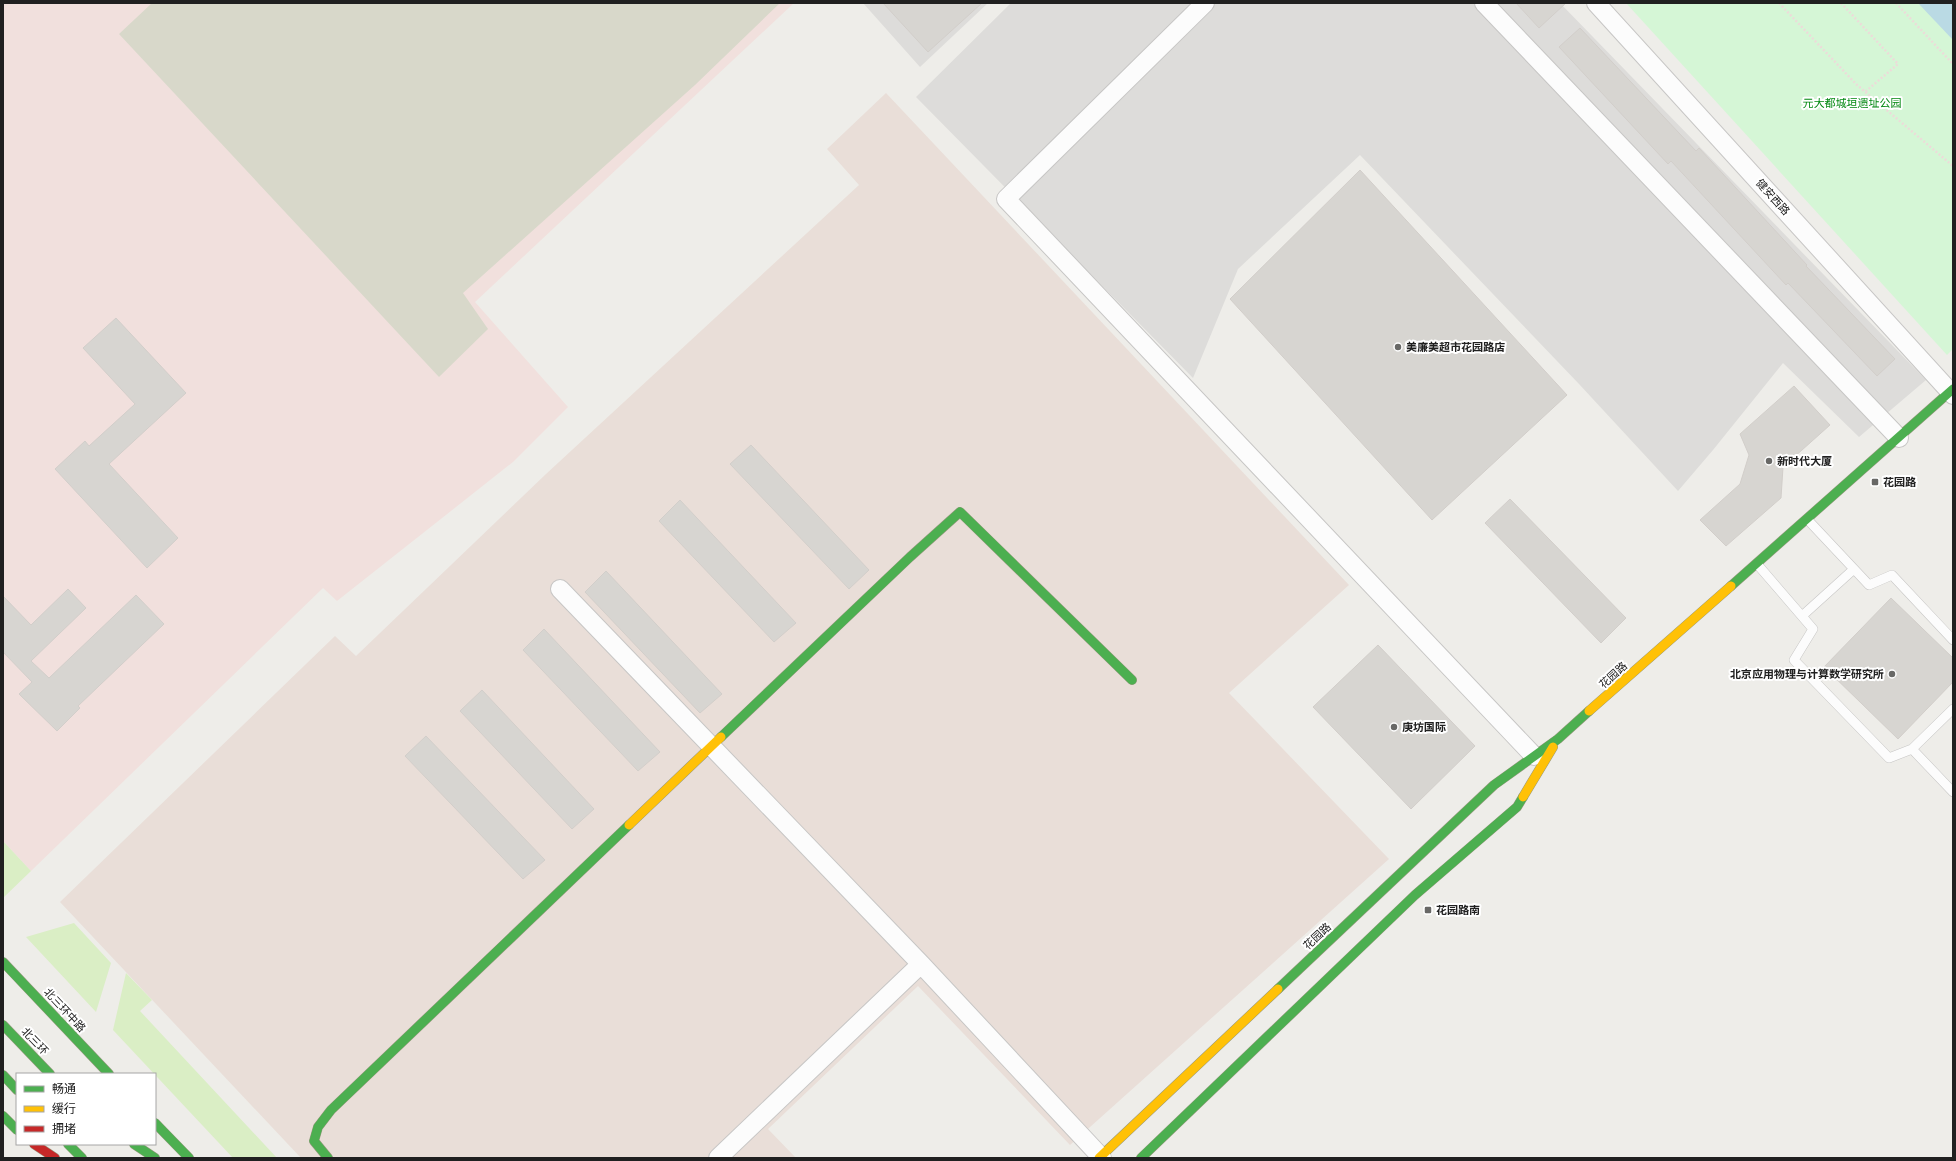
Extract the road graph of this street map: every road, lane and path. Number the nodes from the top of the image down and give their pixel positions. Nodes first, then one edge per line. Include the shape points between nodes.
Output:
1 (1205, 3) edge
2 (1484, 3) edge
3 (1596, 3) edge
4 (1778, 3) edge
5 (1841, 3) edge
6 (1896, 3) edge
7 (1953, 64) edge
8 (1865, 92) junction
9 (1953, 166) edge
10 (1952, 392) edge
11 (1899, 438) junction
12 (1807, 519) junction
13 (1756, 564) junction
14 (1854, 569) junction
15 (560, 589) dead end
16 (1802, 616) junction
17 (1953, 640) edge
18 (1132, 680) dead end
19 (1953, 709) edge
20 (1558, 739) junction
21 (711, 746) junction
22 (1912, 749) junction
23 (1534, 756) junction
24 (1953, 792) edge
25 (3, 962) edge
26 (921, 964) junction
27 (3, 1025) edge
28 (49, 1073) edge
29 (108, 1073) edge
30 (3, 1075) edge
31 (16, 1089) edge
32 (3, 1116) edge
33 (156, 1123) edge
34 (16, 1129) edge
35 (31, 1145) edge
36 (36, 1145) edge
37 (69, 1145) edge
38 (136, 1145) edge
39 (43, 1158) edge
40 (55, 1158) edge
41 (82, 1158) edge
42 (155, 1158) edge
43 (188, 1158) edge
44 (328, 1158) edge
45 (718, 1158) edge
46 (1100, 1158) edge
47 (1141, 1158) edge

1 - 23 street via 1006,199
2 - 11 street
3 - 10 street, 健安西路
4 - 8 path
5 - 8 path via 1898,64
6 - 7 path
8 - 9 path
10 - 11 main road, 花园路
11 - 12 main road, 花园路
12 - 13 main road, 花园路
12 - 14 lane
13 - 16 lane
13 - 20 main road, 花园路
14 - 16 lane
14 - 17 lane via 1869,585 1892,575
15 - 21 street
16 - 22 lane via 1813,629 1794,660 1888,758
18 - 21 main road via 960,512
19 - 22 lane
20 - 23 main road, 花园路
20 - 47 main road, 花园路 via 1517,807 1415,895
21 - 26 street
21 - 44 main road via 358,1082 315,1132 316,1145
22 - 24 lane
23 - 46 main road, 花园路 via 1494,785
25 - 29 main road, 北三环中路
26 - 45 street
26 - 46 street
27 - 28 main road, 北三环
30 - 31 main road
32 - 34 main road
33 - 43 main road
35 - 39 main road
36 - 40 main road
37 - 41 main road
38 - 42 main road

